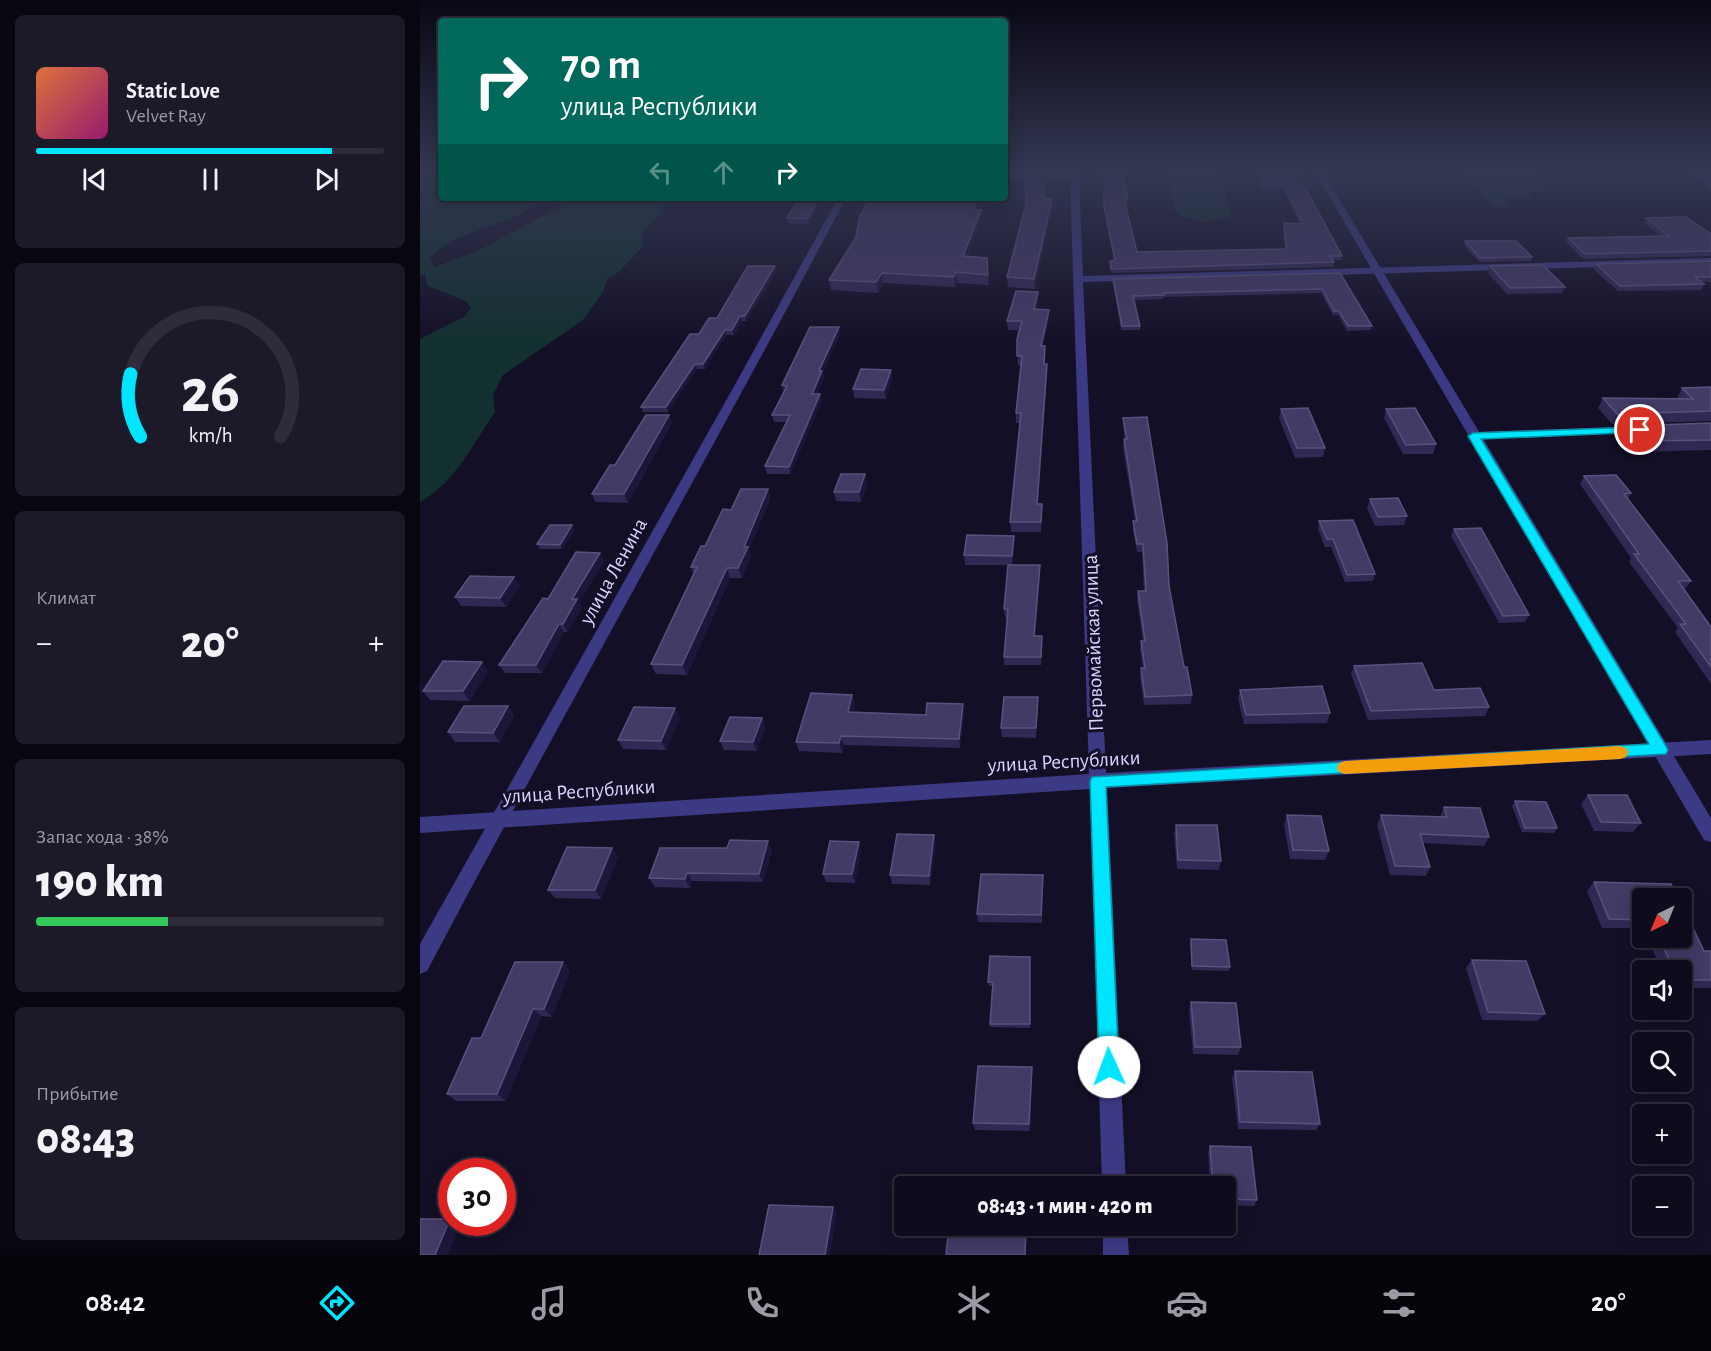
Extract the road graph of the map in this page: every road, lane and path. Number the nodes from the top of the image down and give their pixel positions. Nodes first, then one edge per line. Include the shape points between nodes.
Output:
1 (825, 231) edge
2 (1077, 231) edge
3 (1353, 231) edge
4 (1711, 261) edge
5 (1376, 270) junction
6 (1078, 279) junction
7 (1652, 429) edge
8 (1473, 436) junction
9 (1711, 747) edge
10 (1660, 750) junction
11 (1098, 781) junction
12 (497, 818) junction
13 (420, 825) edge
14 (1711, 834) edge
15 (420, 964) edge
16 (1114, 1176) edge
17 (1115, 1236) edge
18 (1116, 1255) edge

1 - 12 street, улица Ленина via 754,364
2 - 6 street, Первомайская улица
3 - 5 street
4 - 5 street
5 - 6 street
5 - 8 street
6 - 11 street, Первомайская улица
7 - 8 street
8 - 10 street
9 - 10 street, улица Республики
10 - 11 street, улица Республики
10 - 14 street
11 - 12 street, улица Республики
11 - 16 street, Первомайская улица
12 - 13 street, улица Республики
12 - 15 street, улица Ленина
17 - 18 street

